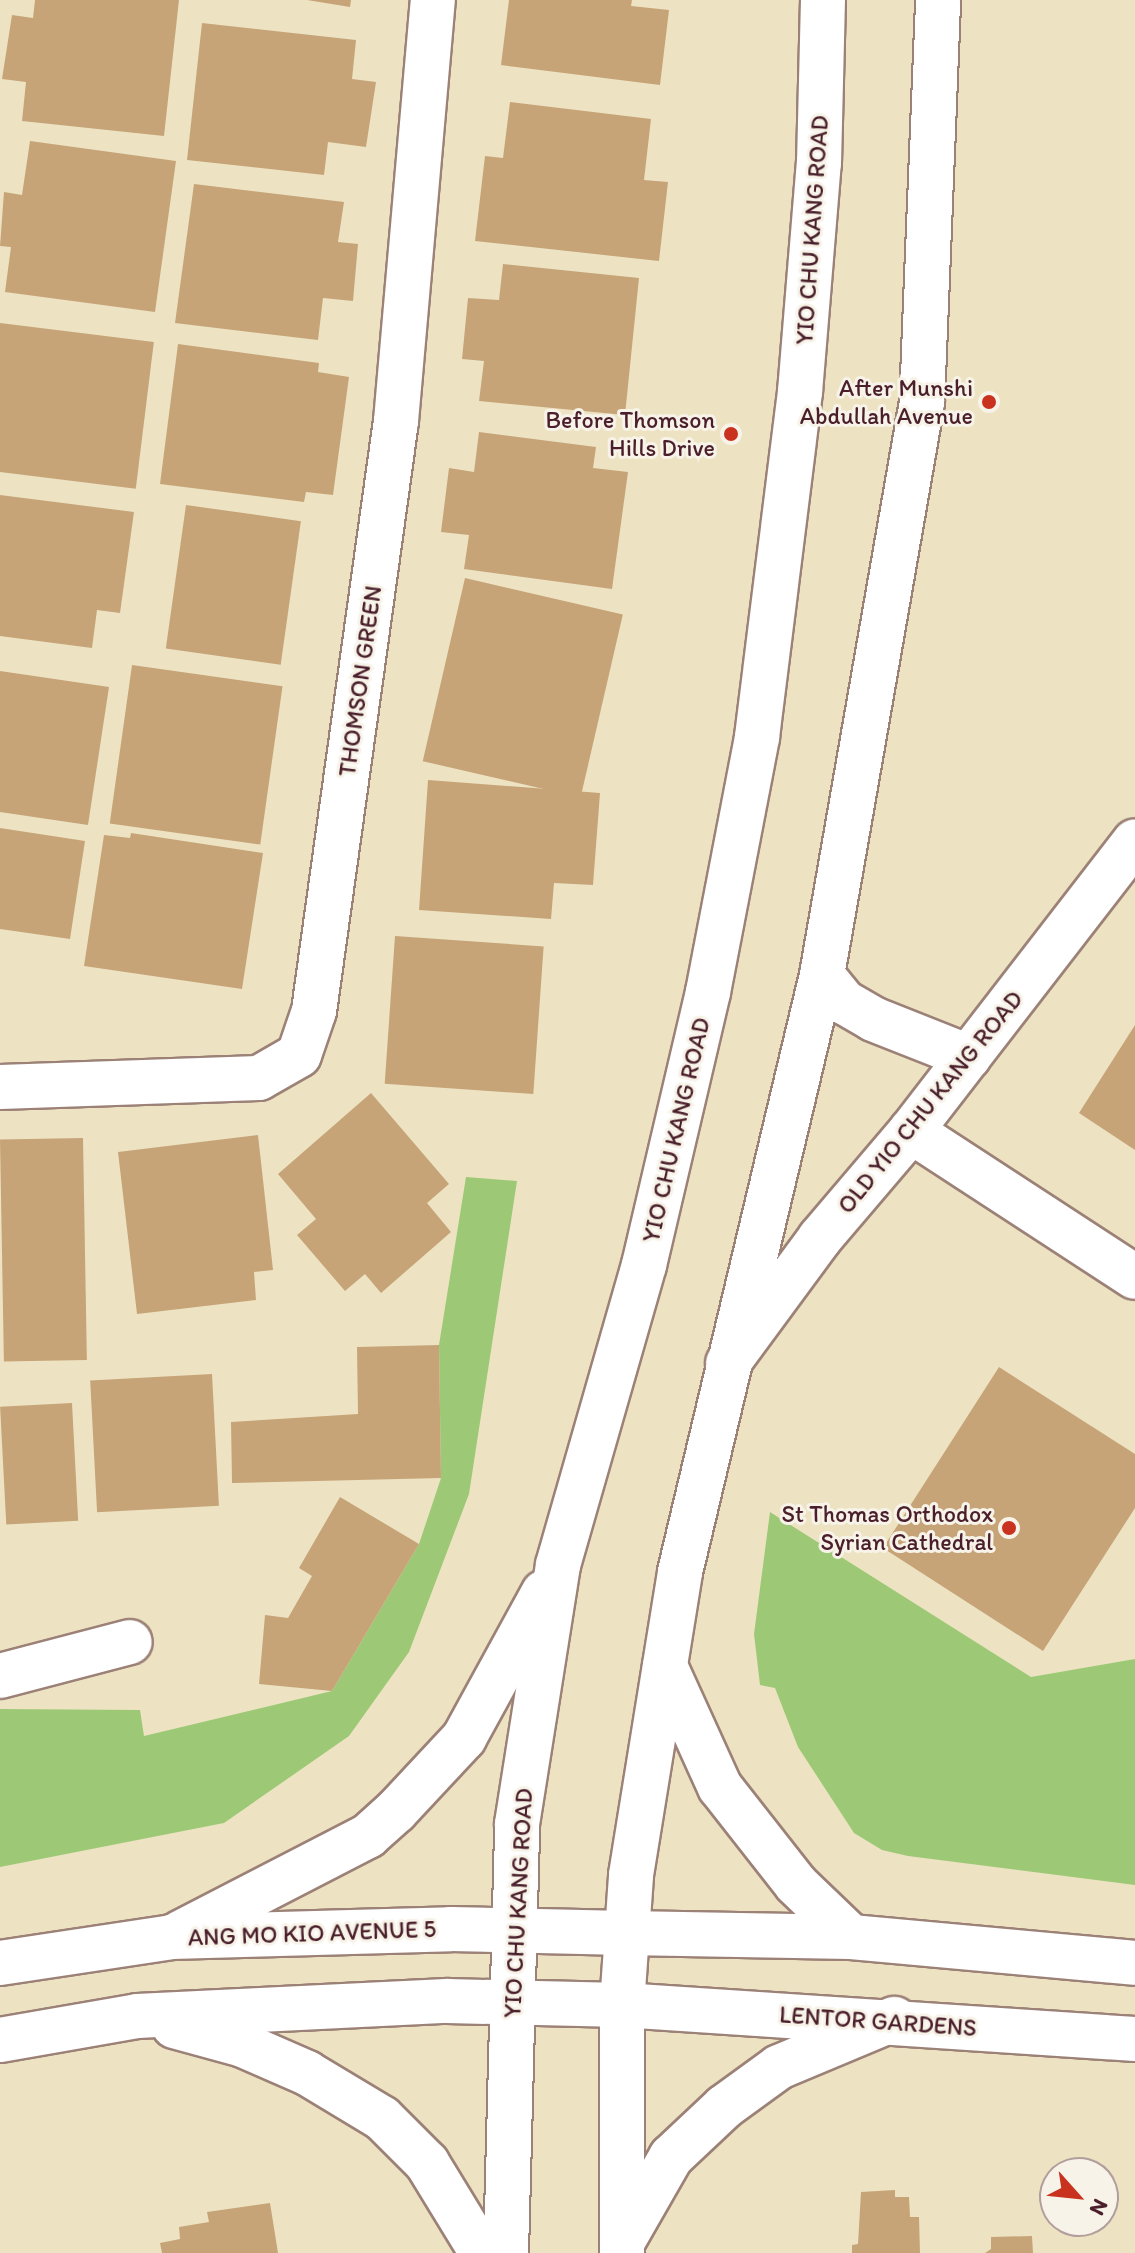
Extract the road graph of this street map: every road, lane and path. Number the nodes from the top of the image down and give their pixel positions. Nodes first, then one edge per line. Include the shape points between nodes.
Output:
1 (433, 0) edge
2 (823, 0) edge
3 (938, 0) edge
4 (1135, 841) edge
5 (822, 975) junction
6 (969, 1057) junction
7 (0, 1087) edge
8 (911, 1131) junction
9 (1135, 1277) edge
10 (727, 1365) junction
11 (558, 1565) junction
12 (130, 1642) dead end
13 (664, 1664) junction
14 (0, 1676) edge
15 (514, 1930) junction
16 (626, 1933) junction
17 (171, 1937) junction
18 (851, 1937) junction
19 (0, 1963) edge
20 (1135, 1963) edge
21 (512, 2000) junction
22 (622, 2005) junction
23 (137, 2016) junction
24 (894, 2019) junction
25 (1135, 2039) edge
26 (0, 2040) edge
27 (623, 2247) edge
28 (482, 2253) edge
29 (506, 2253) edge

1 - 7 main road, THOMSON GREEN via 396,421 314,1011 299,1055 259,1078
2 - 11 main road, YIO CHU KANG ROAD via 819,163 800,392 757,737 708,992 644,1265
3 - 5 main road via 931,297 922,402
4 - 6 main road, OLD YIO CHU KANG ROAD
5 - 6 main road via 844,1002 873,1019
5 - 10 main road
6 - 8 main road, OLD YIO CHU KANG ROAD
8 - 9 main road
8 - 10 main road, OLD YIO CHU KANG ROAD via 820,1238
10 - 13 main road
11 - 15 main road, YIO CHU KANG ROAD via 517,1824
11 - 17 main road via 464,1738 396,1811 368,1836
12 - 14 main road
13 - 16 main road
13 - 18 main road via 720,1787 796,1884
15 - 16 main road, ANG MO KIO AVENUE 5
15 - 17 main road, ANG MO KIO AVENUE 5
15 - 21 main road, YIO CHU KANG ROAD
16 - 18 main road
16 - 22 main road
17 - 19 main road, ANG MO KIO AVENUE 5
18 - 20 main road
21 - 22 main road
21 - 23 main road
21 - 29 main road, YIO CHU KANG ROAD
22 - 24 main road, LENTOR GARDENS
22 - 27 main road
23 - 26 main road
23 - 28 main road via 243,2045 307,2073 382,2118 427,2163
24 - 25 main road, LENTOR GARDENS
24 - 27 main road via 779,2067 724,2107 671,2157

